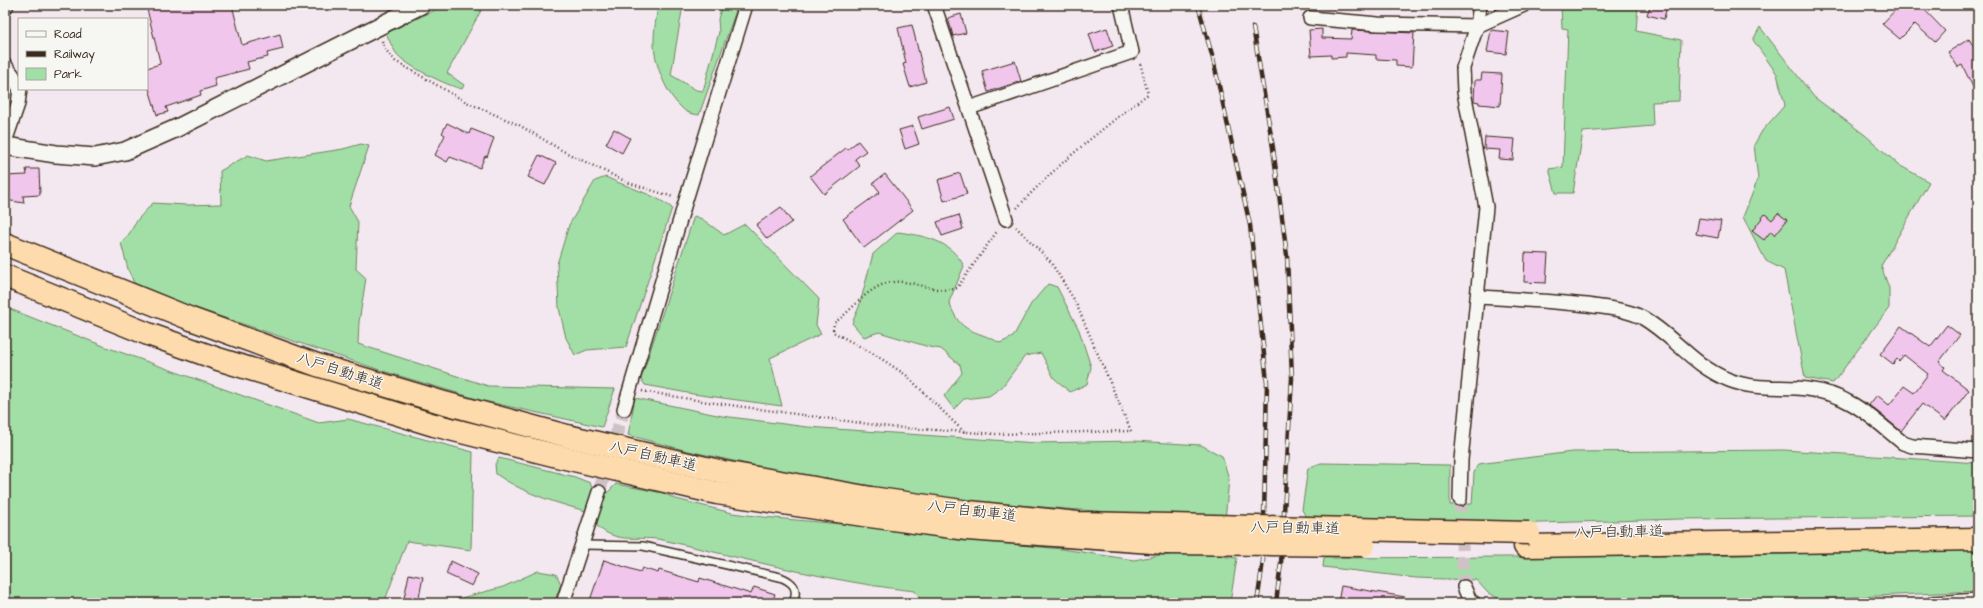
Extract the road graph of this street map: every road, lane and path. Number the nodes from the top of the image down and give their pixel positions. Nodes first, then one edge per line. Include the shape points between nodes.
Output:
1 (7, 5) edge
2 (421, 5) edge
3 (746, 5) edge
4 (934, 5) edge
5 (1121, 5) edge
6 (1480, 5) edge
7 (1524, 5) edge
8 (5, 8) edge
9 (1310, 18) dead end
10 (1477, 26) junction
11 (376, 27) junction
12 (1132, 52) junction
13 (5, 65) edge
14 (18, 86) edge
15 (19, 90) edge
16 (969, 108) junction
17 (5, 142) edge
18 (5, 146) edge
19 (684, 203) junction
20 (1006, 219) junction
21 (5, 244) edge
22 (5, 276) edge
23 (1478, 298) junction
24 (630, 389) junction
25 (624, 409) tunnel mouth
26 (964, 432) junction
27 (1978, 450) edge
28 (599, 492) tunnel mouth
29 (1460, 499) tunnel mouth
30 (1978, 525) edge
31 (1168, 534) junction
32 (1527, 539) junction
33 (1978, 539) edge
34 (582, 545) junction
35 (1464, 587) tunnel mouth
36 (1978, 600) edge
37 (563, 603) edge
38 (793, 603) edge
39 (1474, 603) edge
40 (1933, 603) edge

1 - 8 street
2 - 11 street
3 - 19 street
4 - 16 street
5 - 12 street
6 - 10 street
7 - 10 street
9 - 10 street via 1378,24
10 - 23 street via 1463,68 1464,92 1486,207
11 - 18 street via 177,128 125,151 95,156 56,154
11 - 19 path via 385,49 404,68 466,102 519,125 629,183 663,193
12 - 16 street
12 - 20 path via 1140,63 1148,94 1055,170
13 - 14 street
15 - 17 street via 18,104
16 - 20 street
19 - 24 street
20 - 26 path via 957,288 948,291 903,281 887,284 871,291 834,323 833,332 874,354 906,376
20 - 26 path via 1050,261 1075,301 1131,432
21 - 31 highway, 八戸自動車道 via 191,319 317,365 567,436 723,472 871,498
22 - 31 highway, 八戸自動車道 via 148,334 269,375 434,425 717,493 952,527
23 - 27 street via 1554,302 1627,312 1643,318 1707,369 1730,380 1759,387 1808,389 1836,396 1858,406 1903,443 1912,446
23 - 29 street via 1461,460
24 - 25 street
24 - 26 path via 890,427
28 - 34 street
30 - 32 highway, 八戸自動車道
31 - 32 highway, 八戸自動車道, bridge
32 - 33 highway, 八戸自動車道
34 - 37 street
34 - 38 lane via 643,546 780,577 791,581 795,586 796,595
35 - 39 street via 1470,601
36 - 40 street

